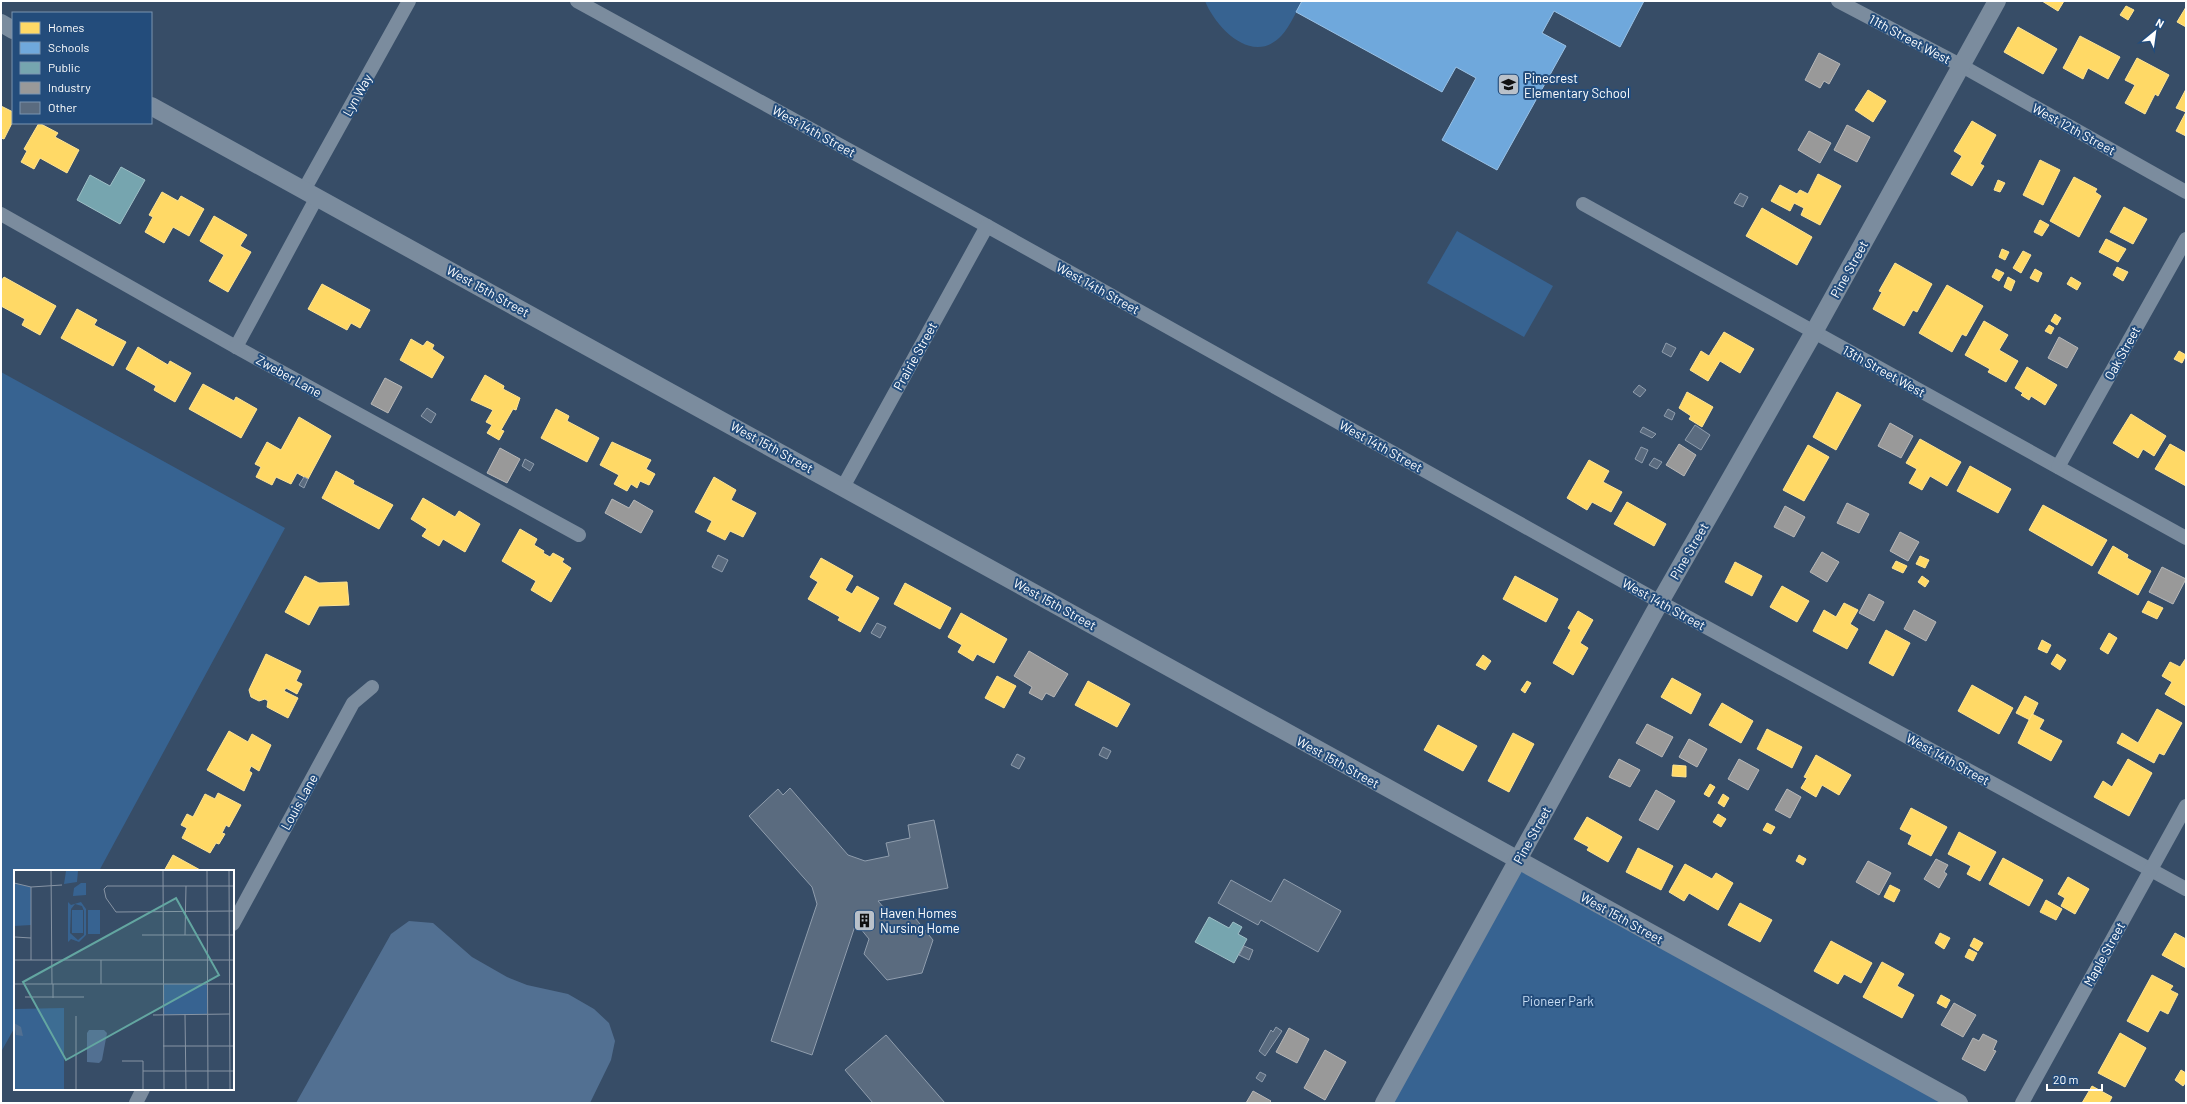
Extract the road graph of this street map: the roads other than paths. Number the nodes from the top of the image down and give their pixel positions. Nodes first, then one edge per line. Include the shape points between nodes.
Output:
1 (409, 1) edge
2 (577, 1) edge
3 (1838, 1) edge
4 (1997, 1) edge
5 (1, 23) edge
6 (12, 29) edge
7 (1962, 66) junction
8 (152, 107) edge
9 (2186, 192) edge
10 (311, 194) junction
11 (1583, 204) dead end
12 (1, 214) edge
13 (987, 226) junction
14 (2186, 239) edge
15 (1814, 332) junction
16 (236, 347) junction
17 (2058, 467) junction
18 (843, 487) junction
19 (579, 535) dead end
20 (2186, 538) edge
21 (1660, 602) junction
22 (372, 687) dead end
23 (2186, 806) edge
24 (1518, 861) junction
25 (2151, 870) junction
26 (2186, 889) edge
27 (234, 922) edge
28 (142, 1090) edge
29 (136, 1103) edge
30 (1384, 1103) edge
31 (1959, 1103) edge
32 (2022, 1103) edge

1 - 10 street, Lyn Way
2 - 13 street, West 14th Street
3 - 7 street, 11th Street West
4 - 7 street, Pine Street
5 - 6 street
7 - 9 street, West 12th Street
7 - 15 street, Pine Street
8 - 10 street, West 15th Street
10 - 16 street, Lyn Way
10 - 18 street, West 15th Street
11 - 15 street, 13th Street West
12 - 16 street, Zweber Lane
13 - 18 street, Prairie Street
13 - 21 street, West 14th Street
14 - 17 street, Oak Street
15 - 17 street, 13th Street West
15 - 21 street, Pine Street
16 - 19 street, Zweber Lane
17 - 20 street, 13th Street West
18 - 24 street, West 15th Street
21 - 24 street, Pine Street
21 - 25 street, West 14th Street
22 - 27 street, Louis Lane via 353,703
23 - 25 street, Maple Street
24 - 30 street, Pine Street
24 - 31 street, West 15th Street
25 - 26 street, West 14th Street
25 - 32 street, Maple Street
28 - 29 street

